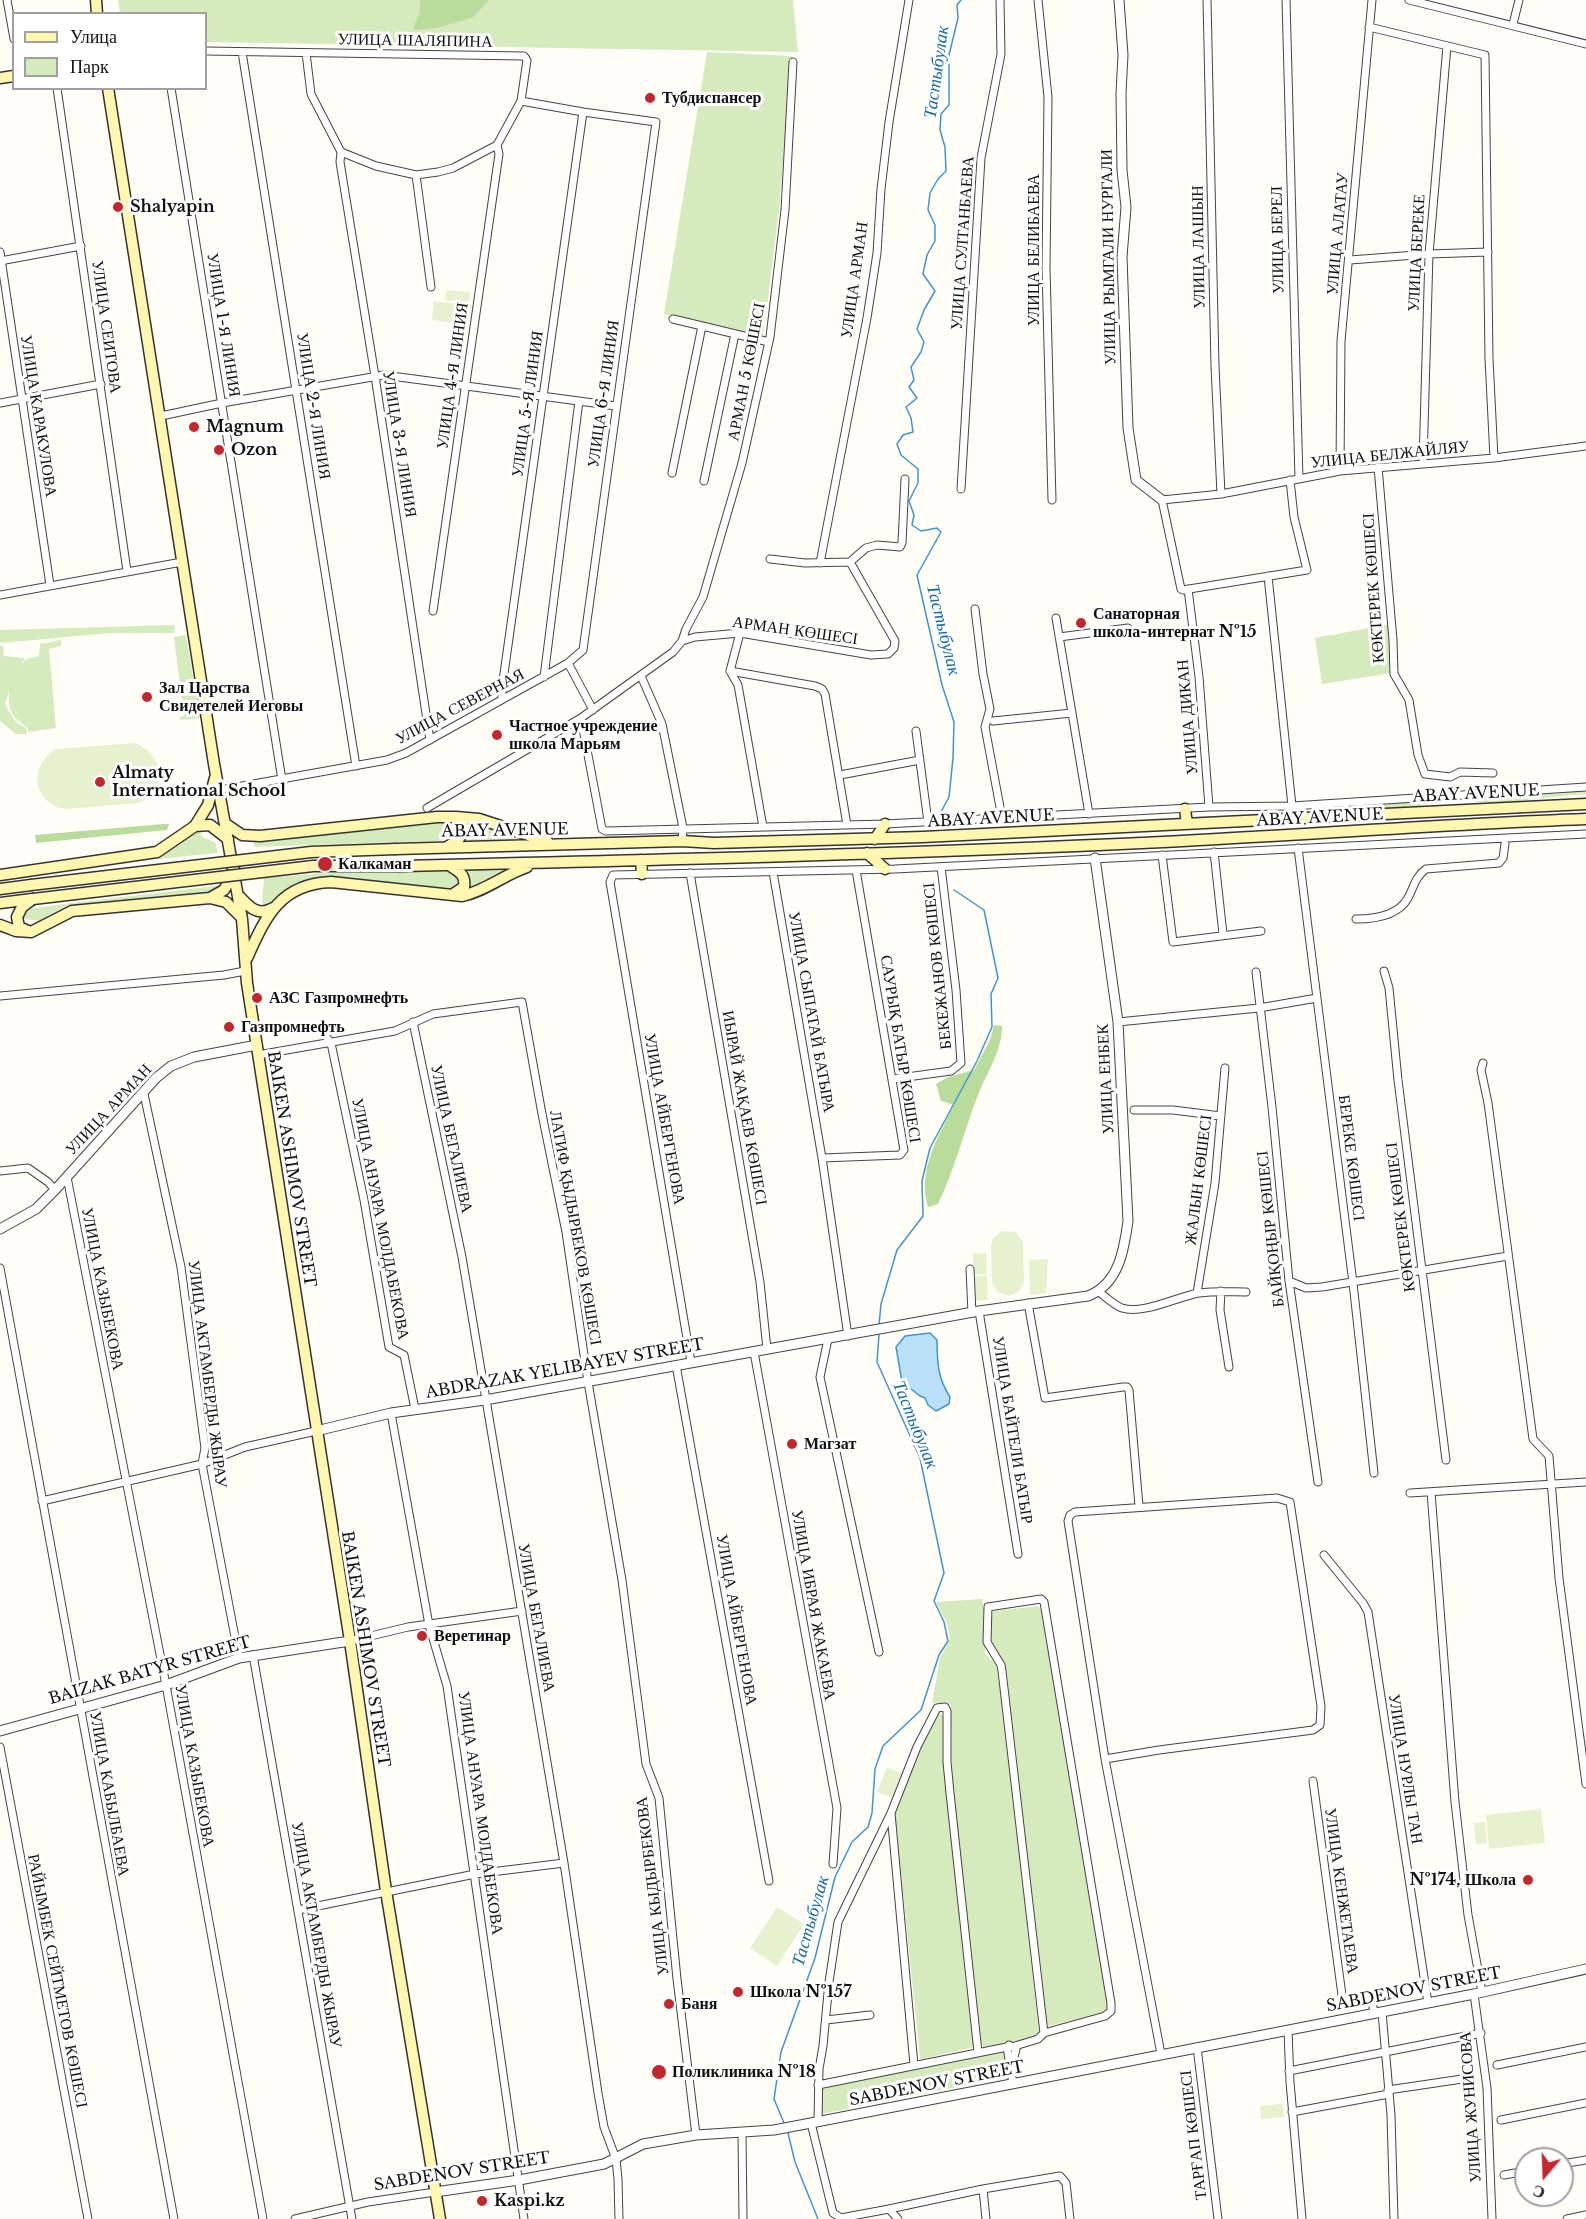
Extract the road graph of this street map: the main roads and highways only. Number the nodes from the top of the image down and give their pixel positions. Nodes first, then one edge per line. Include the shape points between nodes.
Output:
1 (108, 90) edge
2 (216, 770) junction
3 (1585, 804) edge
4 (1185, 809) road end
5 (456, 816) junction
6 (1586, 819) edge
7 (226, 824) junction
8 (885, 824) road end
9 (1187, 824) junction
10 (195, 826) junction
11 (260, 836) junction
12 (874, 839) junction
13 (229, 841) junction
14 (1186, 841) junction
15 (661, 842) junction
16 (563, 845) junction
17 (446, 847) junction
18 (867, 853) junction
19 (1187, 854) road end
20 (232, 857) junction
21 (641, 860) junction
22 (662, 860) junction
23 (539, 863) junction
24 (448, 865) junction
25 (885, 869) road end
26 (235, 872) junction
27 (642, 874) road end
28 (0, 875) edge
29 (0, 889) edge
30 (238, 896) junction
31 (452, 896) junction
32 (210, 898) junction
33 (33, 899) junction
34 (0, 903) edge
35 (276, 906) junction
36 (242, 919) junction
37 (0, 925) edge
38 (31, 932) junction
39 (245, 968) junction
40 (440, 2219) edge

1 - 2 main road, BAIKEN ASHIMOV STREET
2 - 7 main road, BAIKEN ASHIMOV STREET
2 - 10 main road via 212,796
3 - 6 main road
3 - 9 main road, ABAY AVENUE
4 - 9 main road
5 - 11 main road
5 - 16 main road via 479,819
5 - 17 main road via 463,822 464,831
6 - 14 main road, ABAY AVENUE
7 - 11 main road via 242,836
7 - 13 main road, BAIKEN ASHIMOV STREET
8 - 12 main road
9 - 12 main road, ABAY AVENUE
10 - 13 main road via 210,825
10 - 28 main road via 149,855
11 - 20 main road via 244,840
12 - 15 main road, ABAY AVENUE
13 - 20 main road, BAIKEN ASHIMOV STREET
14 - 18 main road, ABAY AVENUE
14 - 19 main road
15 - 16 main road, ABAY AVENUE via 641,837
15 - 22 main road
16 - 17 main road, ABAY AVENUE
17 - 29 main road, ABAY AVENUE, bridge via 311,852
18 - 22 main road, ABAY AVENUE
18 - 25 main road
20 - 26 main road, BAIKEN ASHIMOV STREET
21 - 22 main road, ABAY AVENUE
21 - 23 main road, ABAY AVENUE
21 - 27 main road
23 - 24 main road, ABAY AVENUE
23 - 31 main road via 471,894
24 - 31 main road via 464,878 464,887
24 - 33 main road, ABAY AVENUE, bridge via 313,866
26 - 30 main road, BAIKEN ASHIMOV STREET
26 - 32 main road via 224,890
30 - 35 main road via 259,912
30 - 36 main road, BAIKEN ASHIMOV STREET
31 - 35 main road via 313,883 291,892
32 - 36 main road via 226,902
32 - 38 main road via 72,910
33 - 34 main road, ABAY AVENUE
33 - 38 main road via 17,917 19,927
35 - 39 main road via 262,926
36 - 39 main road, BAIKEN ASHIMOV STREET
37 - 38 main road
39 - 40 main road, BAIKEN ASHIMOV STREET

